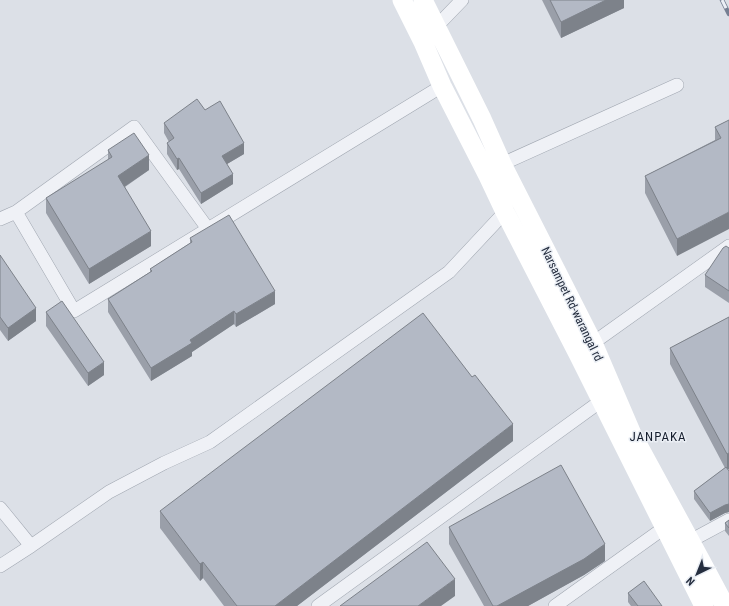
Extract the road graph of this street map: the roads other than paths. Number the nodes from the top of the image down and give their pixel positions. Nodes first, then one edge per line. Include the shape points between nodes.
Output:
1 (402, 0) edge
2 (423, 0) edge
3 (462, 0) edge
4 (436, 27) junction
5 (677, 85) dead end
6 (442, 86) junction
7 (502, 164) junction
8 (16, 212) junction
9 (505, 212) junction
10 (0, 219) edge
11 (208, 229) junction
12 (729, 246) edge
13 (593, 343) junction
14 (601, 401) junction
15 (0, 508) edge
16 (729, 520) edge
17 (664, 528) junction
18 (690, 541) junction
19 (31, 546) junction
20 (0, 566) edge
21 (318, 606) edge
22 (555, 606) edge
23 (704, 606) edge
24 (725, 606) edge

1 - 6 main road, Narsampet Rd-warangal rd
2 - 4 main road, Narsampet Rd-warangal rd
3 - 4 street
4 - 7 main road, Narsampet Rd-warangal rd
5 - 7 street
6 - 9 main road, Narsampet Rd-warangal rd
6 - 11 street
7 - 13 main road, Narsampet Rd-warangal rd
8 - 10 street
8 - 11 street via 134,127
8 - 11 street via 74,311
9 - 14 main road, Narsampet Rd-warangal rd
9 - 19 street via 449,272 210,442 109,492
12 - 13 street
13 - 18 main road, Narsampet Rd-warangal rd via 632,434
14 - 17 main road, Narsampet Rd-warangal rd
14 - 21 street
15 - 19 street
16 - 18 street
17 - 22 street
17 - 23 main road, Narsampet Rd-warangal rd
18 - 24 main road, Narsampet Rd-warangal rd
19 - 20 street

